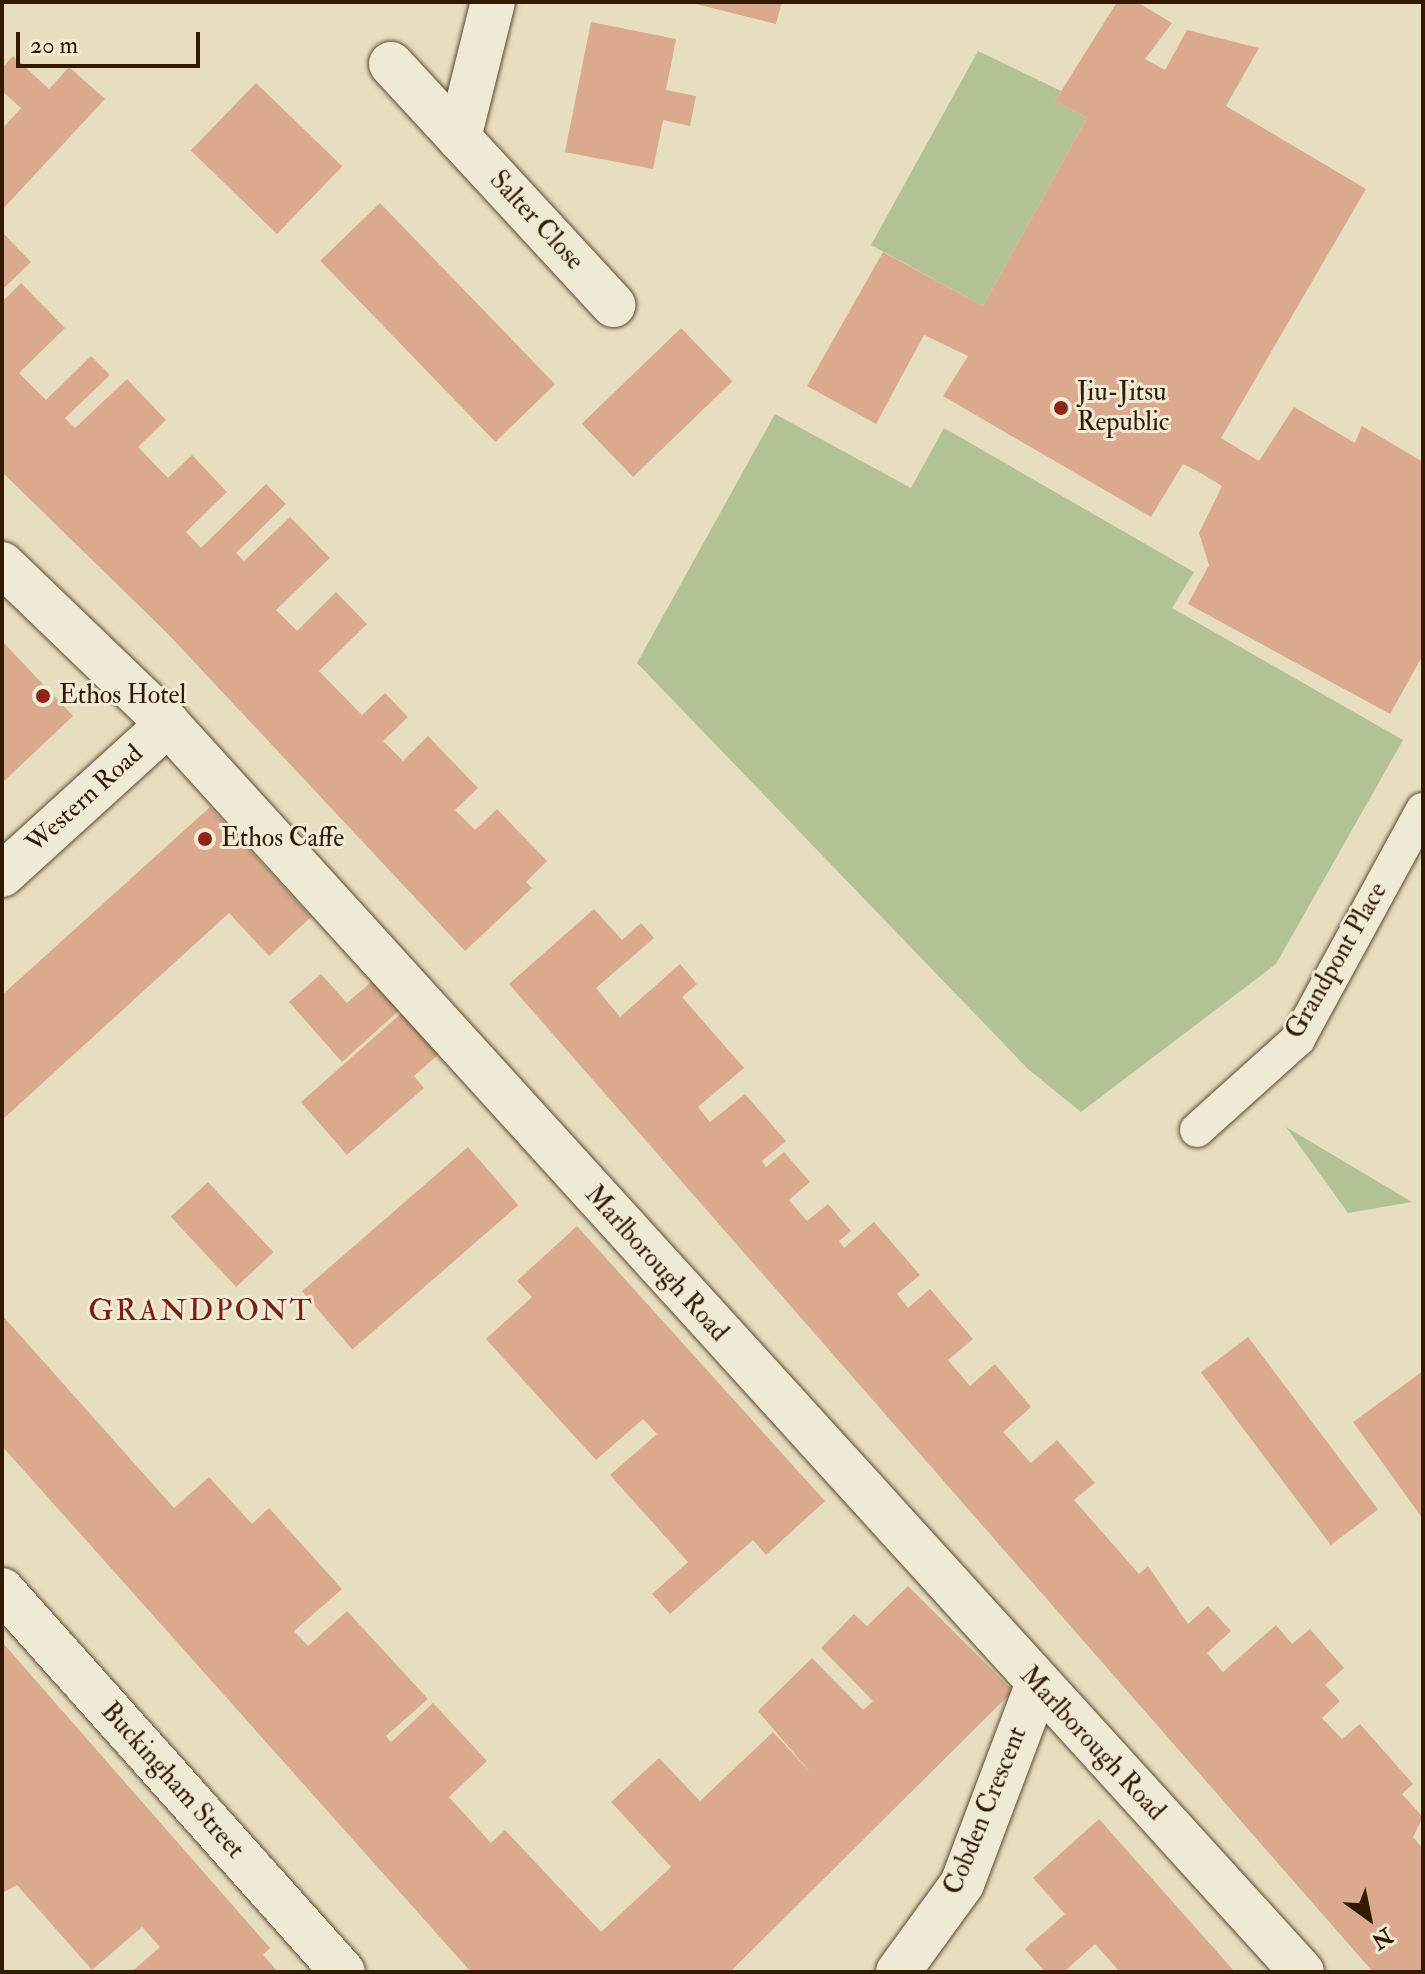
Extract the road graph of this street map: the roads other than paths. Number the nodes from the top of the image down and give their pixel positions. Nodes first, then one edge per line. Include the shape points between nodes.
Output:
1 (493, 2) edge
2 (391, 64) dead end
3 (459, 138) junction
4 (613, 305) dead end
5 (2, 564) edge
6 (168, 724) junction
7 (1423, 810) edge
8 (2, 875) edge
9 (1197, 1130) dead end
10 (2, 1590) edge
11 (1037, 1685) junction
12 (343, 1972) edge
13 (898, 1972) edge
14 (1302, 1972) edge

1 - 3 street
2 - 3 street, Salter Close
3 - 4 street, Salter Close
5 - 6 street, Marlborough Road
6 - 8 street, Western Road
6 - 11 street, Marlborough Road
7 - 9 lane, Grandpont Place via 1298,1039
10 - 12 street, Buckingham Street
11 - 13 street, Cobden Crescent via 962,1884
11 - 14 street, Marlborough Road

